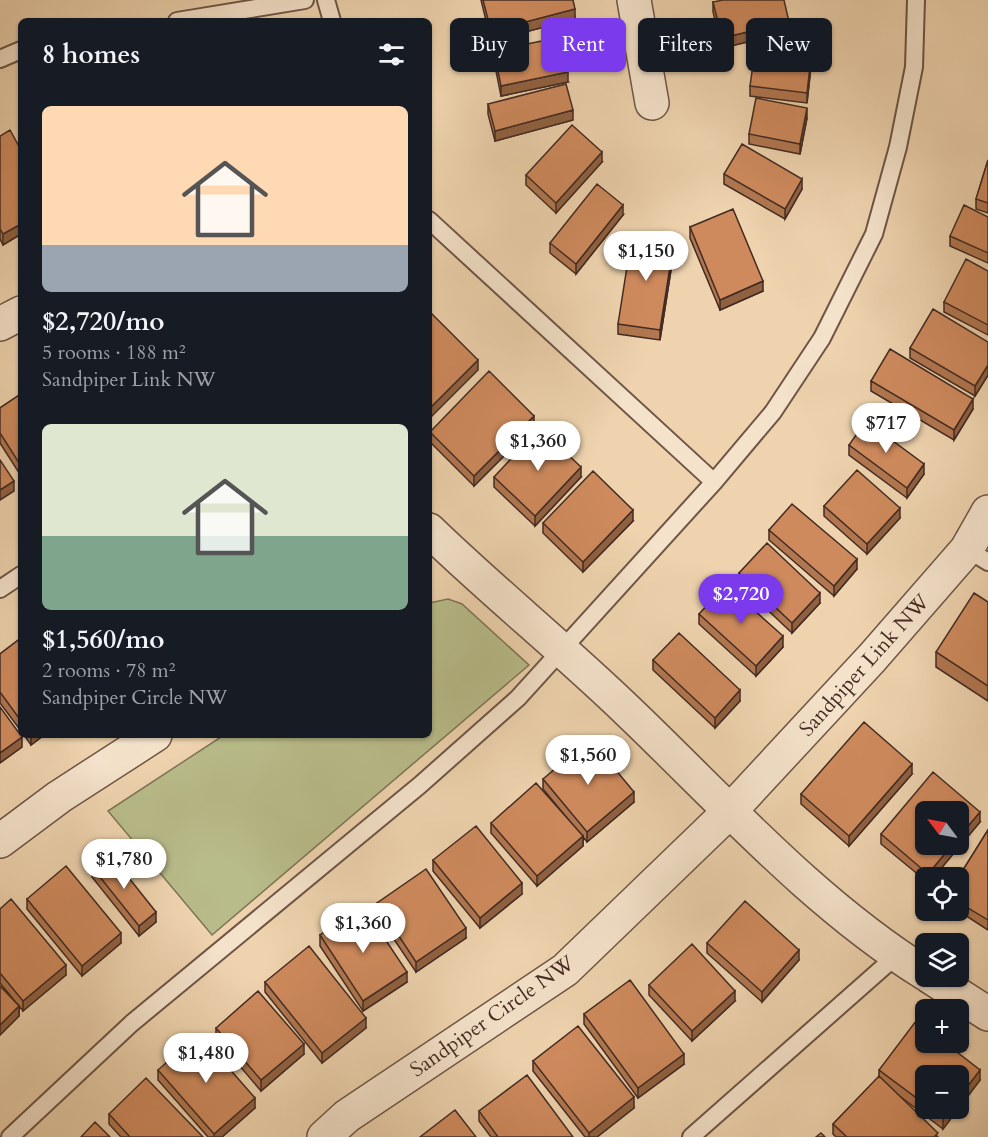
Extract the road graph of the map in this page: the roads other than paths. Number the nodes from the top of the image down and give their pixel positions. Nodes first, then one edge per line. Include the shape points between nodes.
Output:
1 (305, 0) edge
2 (326, 0) edge
3 (634, 0) edge
4 (916, 0) edge
5 (195, 18) edge
6 (331, 18) edge
7 (18, 51) edge
8 (0, 59) edge
9 (652, 103) dead end
10 (432, 223) edge
11 (18, 315) edge
12 (0, 324) edge
13 (714, 482) junction
14 (988, 512) edge
15 (435, 545) edge
16 (977, 555) edge
17 (18, 577) edge
18 (0, 589) edge
19 (564, 649) junction
20 (150, 738) edge
21 (731, 810) junction
22 (0, 841) edge
23 (896, 956) junction
24 (915, 968) edge
25 (946, 987) edge
26 (988, 1014) edge
27 (10, 1137) edge
28 (324, 1137) edge
29 (691, 1137) edge

1 - 5 lane
2 - 6 lane
3 - 9 street
4 - 13 lane via 914,67 896,157 874,234 822,338 773,412
7 - 8 lane
10 - 13 lane
11 - 12 street
13 - 19 lane
14 - 16 street, Sandpiper Link NW
15 - 19 street
16 - 21 street, Sandpiper Link NW via 873,658
17 - 18 lane
19 - 21 street
19 - 27 lane via 518,698 465,745 132,1023
20 - 22 street
21 - 23 street via 813,888
21 - 28 street, Sandpiper Circle NW via 565,970 347,1116
23 - 24 street
23 - 29 lane
25 - 26 street

